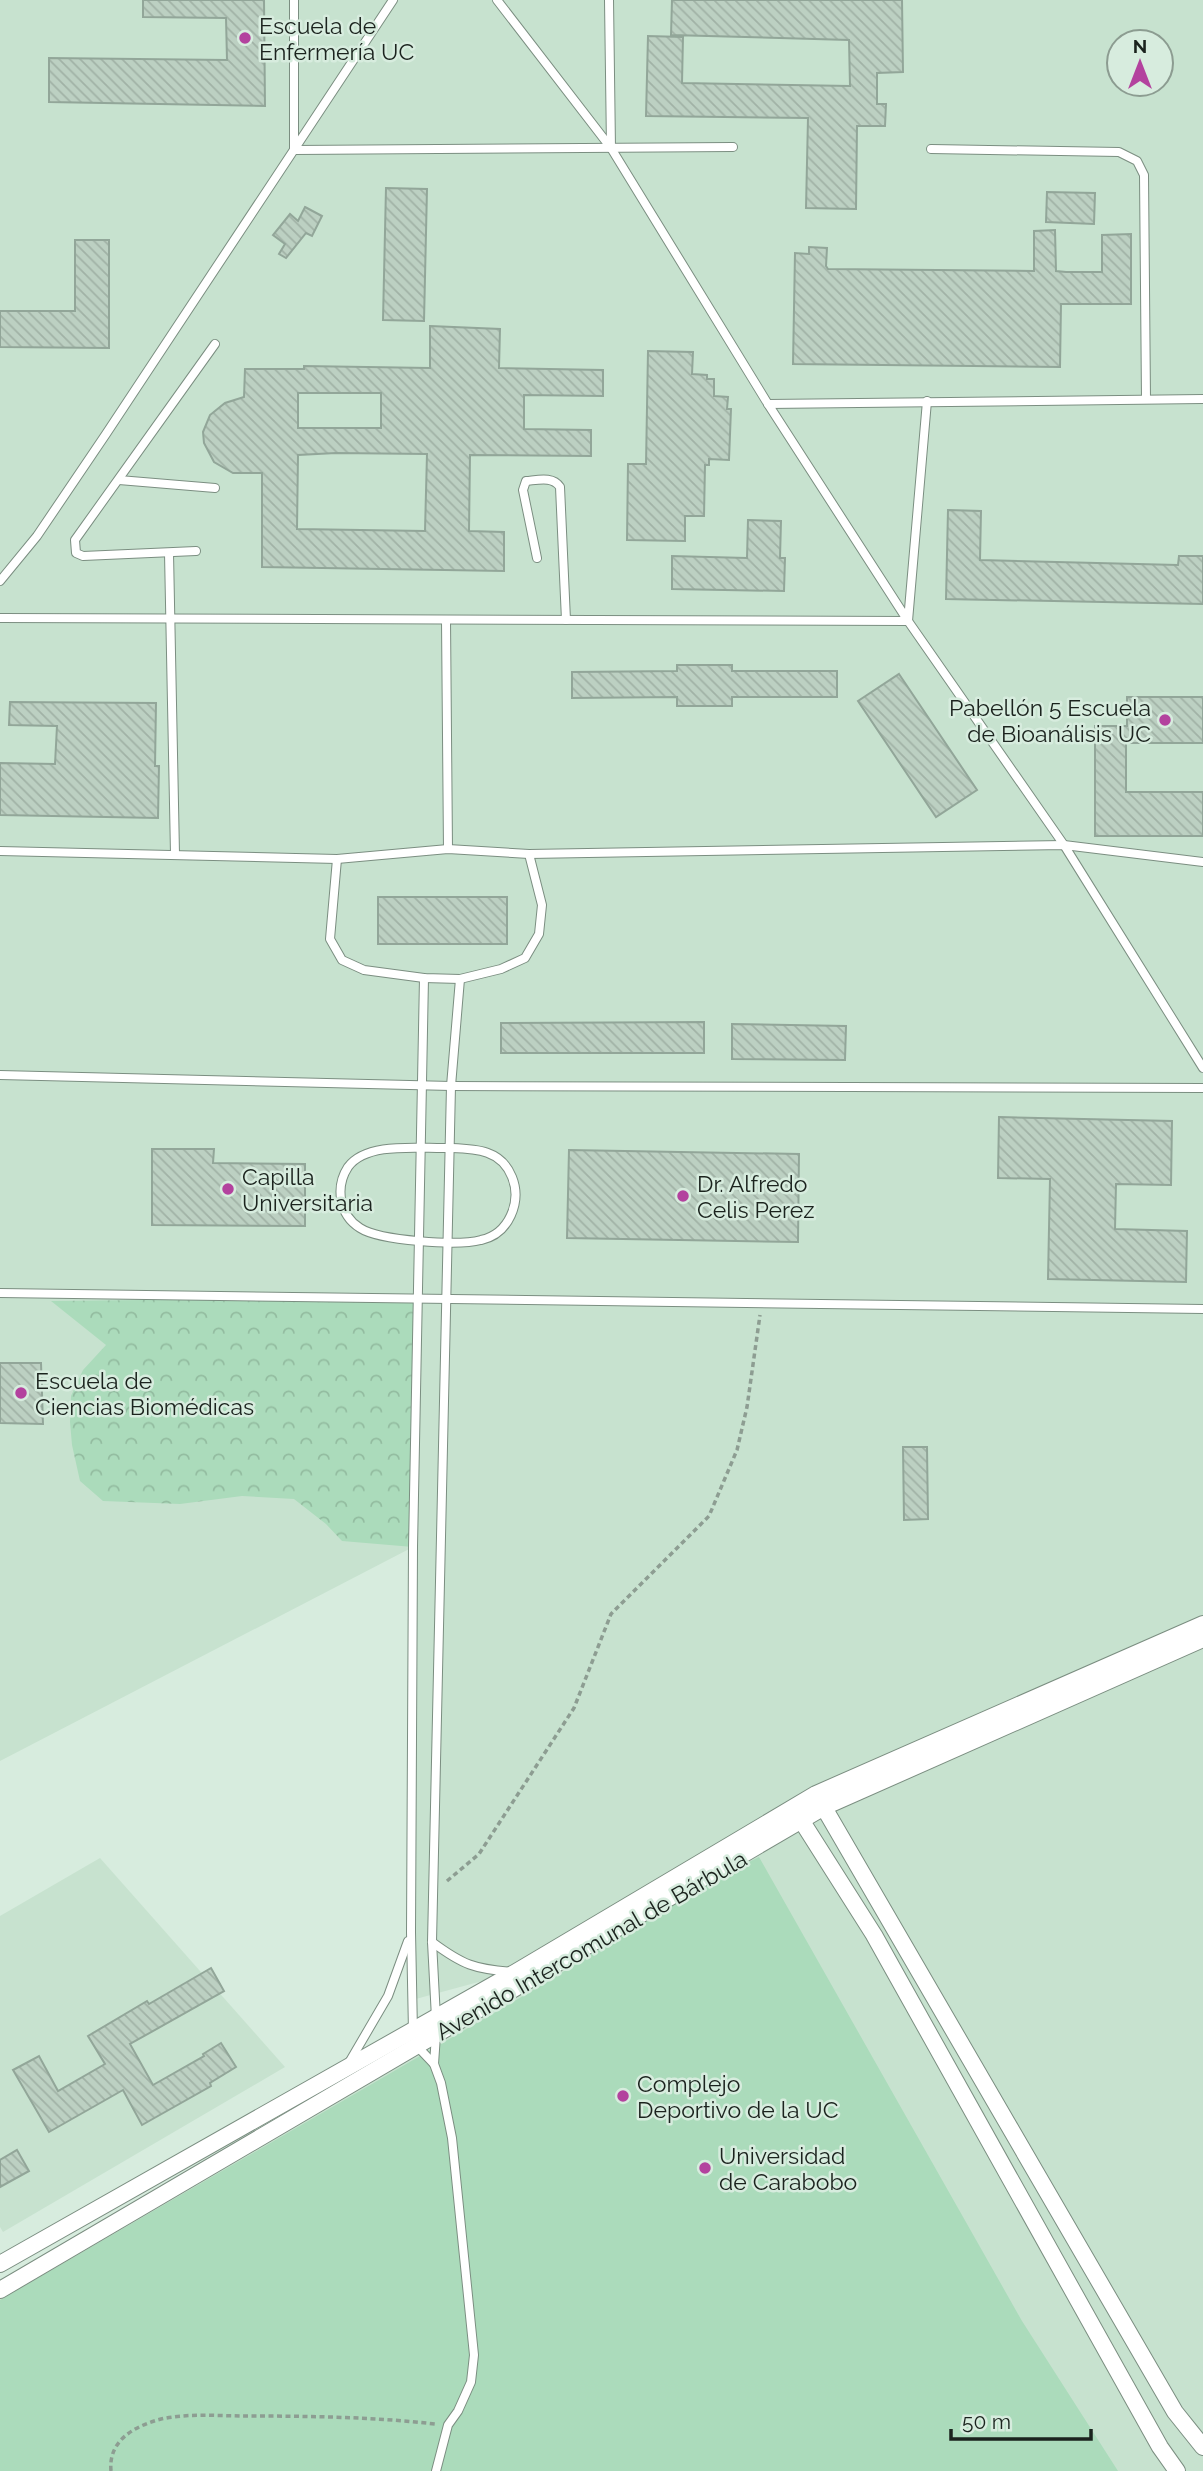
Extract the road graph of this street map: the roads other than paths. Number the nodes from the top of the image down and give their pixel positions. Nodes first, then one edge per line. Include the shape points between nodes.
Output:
1 (294, 0) edge
2 (393, 0) edge
3 (497, 0) edge
4 (609, 0) edge
5 (611, 148) junction
6 (733, 148) dead end
7 (931, 149) dead end
8 (294, 150) junction
9 (215, 344) dead end
10 (1146, 399) junction
11 (1203, 399) edge
12 (927, 401) junction
13 (768, 404) junction
14 (119, 480) junction
15 (215, 488) dead end
16 (196, 551) dead end
17 (169, 553) junction
18 (537, 558) dead end
19 (0, 581) edge
20 (0, 618) edge
21 (172, 618) junction
22 (446, 620) junction
23 (566, 620) junction
24 (908, 621) junction
25 (1064, 845) junction
26 (448, 849) junction
27 (0, 851) edge
28 (175, 854) junction
29 (528, 854) junction
30 (337, 859) junction
31 (1203, 862) edge
32 (424, 978) junction
33 (460, 979) junction
34 (1203, 1068) edge
35 (0, 1075) edge
36 (422, 1084) junction
37 (451, 1086) junction
38 (1203, 1088) edge
39 (420, 1149) junction
40 (449, 1149) junction
41 (418, 1241) junction
42 (447, 1241) junction
43 (0, 1293) edge
44 (416, 1297) junction
45 (446, 1298) junction
46 (1203, 1309) edge
47 (1203, 1624) edge
48 (1203, 1639) edge
49 (820, 1800) junction
50 (792, 1807) junction
51 (802, 1821) junction
52 (411, 1932) junction
53 (432, 1942) junction
54 (516, 1972) junction
55 (436, 2017) junction
56 (436, 2036) junction
57 (414, 2039) junction
58 (434, 2064) junction
59 (346, 2068) junction
60 (0, 2264) edge
61 (0, 2290) edge
62 (1203, 2447) edge
63 (436, 2471) edge
64 (1177, 2471) edge

1 - 8 lane
2 - 8 lane
3 - 5 lane
4 - 5 lane
5 - 6 lane
5 - 8 lane
5 - 13 lane
7 - 10 lane via 1119,152 1137,160 1144,175
8 - 19 lane via 68,491
9 - 14 lane
10 - 11 lane
10 - 12 lane
12 - 13 lane
12 - 24 lane
13 - 24 lane
14 - 15 lane
14 - 17 lane via 75,540 76,553
16 - 17 lane
17 - 21 lane
18 - 23 lane via 523,490 526,481 551,480 559,487
20 - 21 lane
21 - 22 lane
21 - 28 lane
22 - 23 lane
22 - 26 lane
23 - 24 lane
24 - 25 lane
25 - 29 lane
25 - 31 lane
25 - 34 lane
26 - 29 lane
26 - 30 lane
27 - 28 lane
28 - 30 lane
29 - 33 lane via 542,905 539,934 524,958
30 - 32 lane via 330,939 342,960 363,970
32 - 33 lane
32 - 36 lane
33 - 37 lane
35 - 36 lane
36 - 37 lane
36 - 39 lane
37 - 38 lane
37 - 40 lane
39 - 40 lane
39 - 41 lane
39 - 41 lane via 378,1149 360,1156 346,1170 340,1190 345,1212 360,1228
40 - 42 lane
40 - 42 lane via 481,1149 499,1158 511,1174 516,1193 513,1213 500,1231 481,1241
41 - 42 lane
41 - 44 lane
42 - 45 lane
43 - 44 lane
44 - 45 lane
44 - 52 lane
45 - 46 lane
45 - 53 lane
47 - 49 street, Avenido Intercomunal de Bárbula
48 - 49 street, Avenido Intercomunal de Bárbula
49 - 50 street, Avenido Intercomunal de Bárbula
49 - 51 street, Avenido Intercomunal de Bárbula
49 - 62 street via 1175,2412
50 - 51 street
50 - 54 street, Avenido Intercomunal de Bárbula
51 - 56 street, Avenido Intercomunal de Bárbula
51 - 64 street via 874,1935
52 - 57 lane
52 - 59 lane via 388,1996
53 - 54 lane via 458,1962
53 - 55 lane
54 - 55 street, Avenido Intercomunal de Bárbula
55 - 56 lane
55 - 57 street, Avenido Intercomunal de Bárbula
56 - 57 street, Avenido Intercomunal de Bárbula
56 - 58 lane
57 - 58 lane
57 - 59 street, Avenido Intercomunal de Bárbula
57 - 61 street, Avenido Intercomunal de Bárbula
58 - 63 lane via 452,2138 474,2355 467,2395 448,2425
59 - 60 street, Avenido Intercomunal de Bárbula

